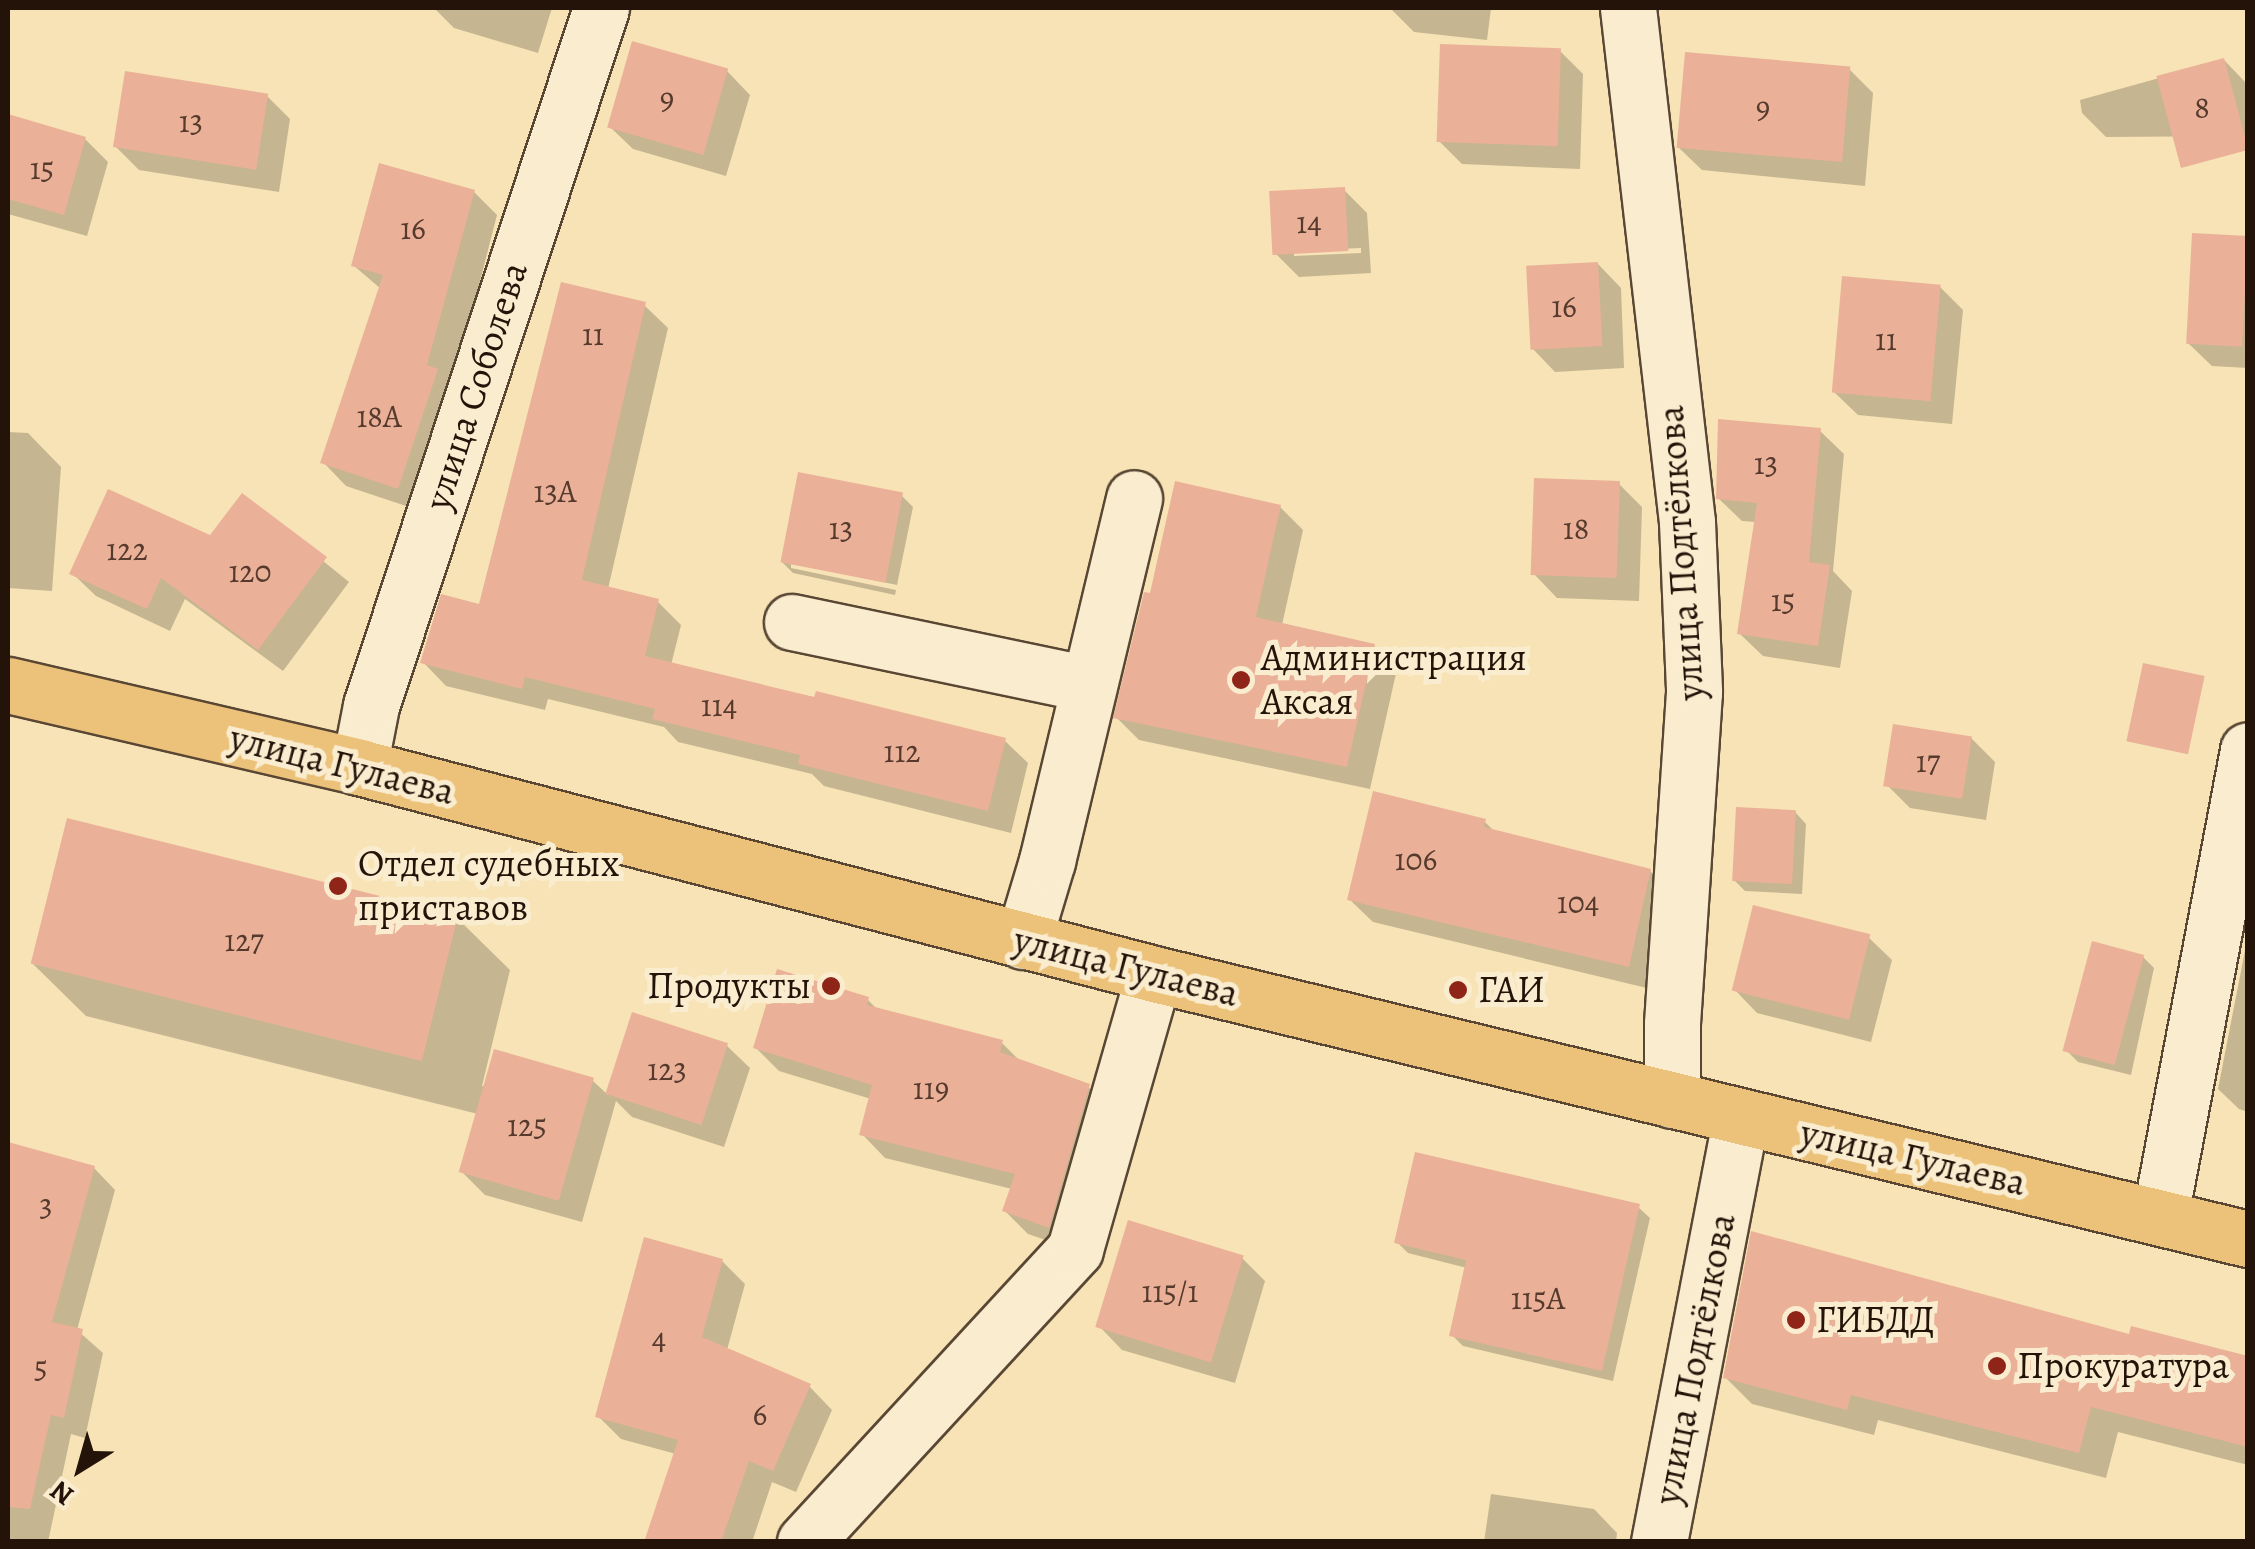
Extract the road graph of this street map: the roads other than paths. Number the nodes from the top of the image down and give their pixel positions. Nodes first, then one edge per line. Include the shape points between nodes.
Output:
1 (600, 8) edge
2 (1628, 8) edge
3 (1134, 498) dead end
4 (792, 622) dead end
5 (1089, 684) junction
6 (9, 691) edge
7 (2248, 750) edge
8 (359, 768) junction
9 (1023, 941) junction
10 (1154, 974) junction
11 (1672, 1100) junction
12 (1741, 1117) junction
13 (2160, 1216) junction
14 (2248, 1238) edge
15 (804, 1542) edge
16 (1659, 1542) edge

1 - 8 street, улица Соболева via 371,706
2 - 11 street, улица Подтёлкова via 1687,522 1694,692
3 - 5 street
4 - 5 street
5 - 9 street
6 - 8 main road, улица Гулаева
7 - 13 street
8 - 9 main road, улица Гулаева
9 - 10 main road, улица Гулаева
10 - 11 main road, улица Гулаева
10 - 15 street via 1075,1249
11 - 12 main road, улица Гулаева
12 - 13 main road, улица Гулаева
12 - 16 street, улица Подтёлкова
13 - 14 main road, улица Гулаева

